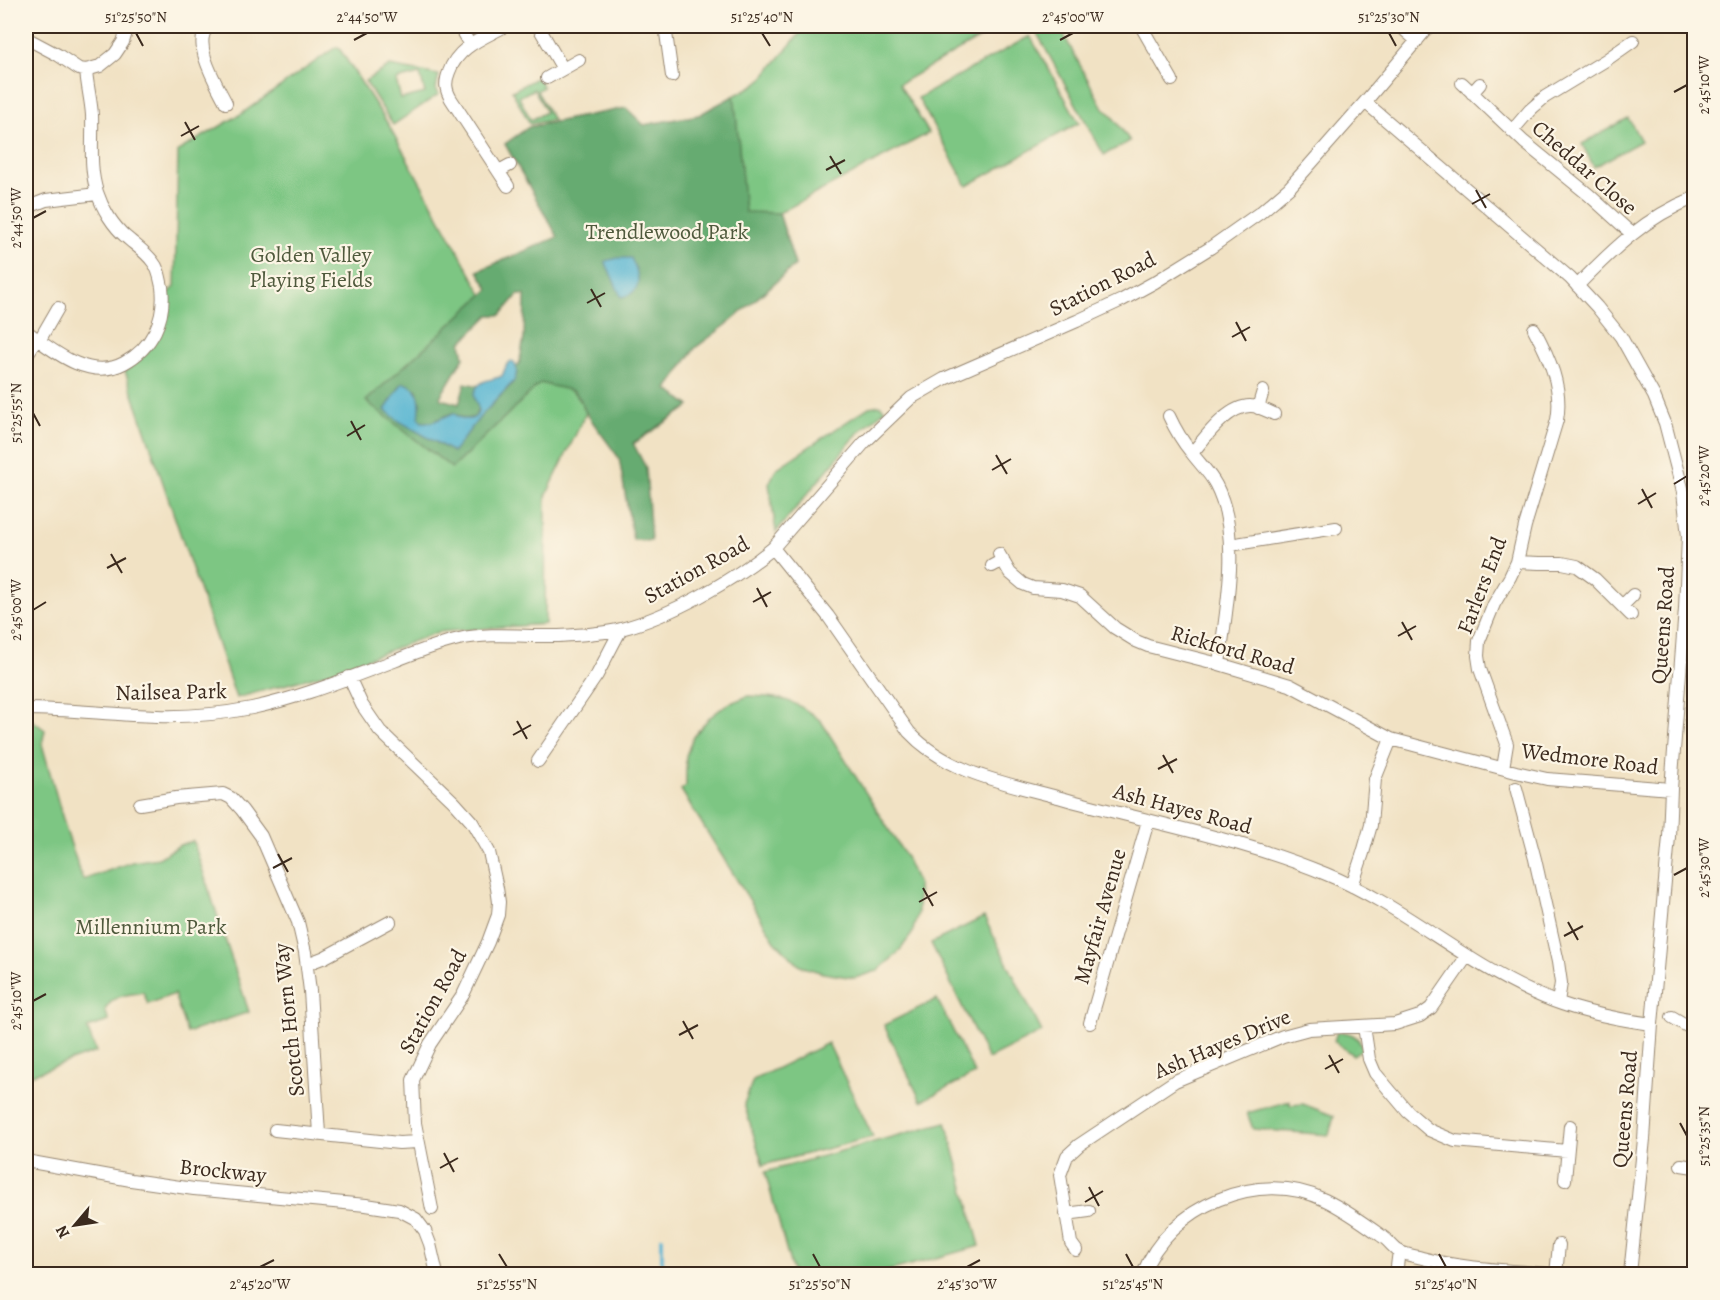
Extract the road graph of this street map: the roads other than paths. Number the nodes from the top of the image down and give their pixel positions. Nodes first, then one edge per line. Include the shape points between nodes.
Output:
1 (128, 26) edge
2 (209, 26) edge
3 (459, 26) edge
4 (505, 26) edge
5 (538, 26) edge
6 (665, 26) edge
7 (1141, 26) edge
8 (1400, 26) edge
9 (1429, 26) edge
10 (26, 38) edge
11 (1417, 41) junction
12 (1633, 41) dead end
13 (470, 45) junction
14 (579, 60) dead end
15 (562, 69) junction
16 (86, 70) junction
17 (672, 76) dead end
18 (547, 78) dead end
19 (1172, 80) dead end
20 (1462, 83) dead end
21 (1365, 102) junction
22 (226, 103) dead end
23 (1512, 131) junction
24 (508, 186) dead end
25 (97, 194) junction
26 (1695, 198) edge
27 (26, 208) edge
28 (1632, 234) junction
29 (1577, 286) junction
30 (58, 308) dead end
31 (1534, 329) dead end
32 (26, 331) edge
33 (38, 340) junction
34 (26, 356) edge
35 (1263, 391) dead end
36 (1258, 408) junction
37 (1274, 414) dead end
38 (1169, 416) dead end
39 (1192, 453) junction
40 (1336, 528) dead end
41 (1230, 545) junction
42 (773, 548) junction
43 (998, 560) dead end
44 (1517, 562) junction
45 (1633, 595) dead end
46 (621, 629) junction
47 (1219, 664) junction
48 (349, 677) junction
49 (26, 709) edge
50 (1391, 739) junction
51 (538, 761) dead end
52 (1503, 768) junction
53 (1516, 788) dead end
54 (1671, 789) junction
55 (140, 804) dead end
56 (1148, 821) junction
57 (1352, 886) junction
58 (384, 922) dead end
59 (1467, 956) junction
60 (307, 964) junction
61 (1558, 1002) junction
62 (1672, 1017) dead end
63 (1089, 1023) dead end
64 (1652, 1024) junction
65 (1364, 1026) junction
66 (1695, 1030) edge
67 (1570, 1126) dead end
68 (275, 1130) dead end
69 (319, 1134) junction
70 (418, 1142) junction
71 (1567, 1151) junction
72 (26, 1161) edge
73 (1681, 1166) dead end
74 (1695, 1167) edge
75 (1565, 1180) dead end
76 (432, 1209) dead end
77 (1089, 1211) dead end
78 (1066, 1214) junction
79 (1559, 1245) dead end
80 (1076, 1250) dead end
81 (1399, 1251) junction
82 (437, 1275) edge
83 (1143, 1275) edge
84 (1396, 1275) edge
85 (1549, 1275) edge
86 (1556, 1275) edge
87 (1630, 1275) edge

1 - 16 street via 115,54 100,66
2 - 22 street via 203,33 202,46
3 - 13 street
4 - 13 street
5 - 15 street
6 - 17 street
7 - 19 street
8 - 11 street
9 - 11 street, Station Road
10 - 16 street
11 - 21 street, Station Road
12 - 23 street, Cheddar Close via 1624,54 1545,97
13 - 24 street via 453,62 446,87 504,168
14 - 15 street
15 - 18 street
16 - 25 street
20 - 23 street, Cheddar Close via 1476,88
21 - 29 street, Queens Road
21 - 42 street, Station Road via 1289,188 1210,248 1122,300 944,379 911,398 864,442
23 - 28 street, Cheddar Close
25 - 27 street via 46,200
25 - 33 street via 117,228 156,267 163,297 160,323 138,353 109,368 77,364
26 - 28 street via 1659,215
28 - 29 street
29 - 54 street, Queens Road via 1621,337 1650,388 1665,423 1683,492 1688,536
30 - 33 street
31 - 44 street, Farlers End via 1549,345 1559,412
32 - 33 street
33 - 34 street
35 - 36 street
36 - 37 street
36 - 39 street via 1251,406 1230,413
38 - 39 street
39 - 41 street via 1218,488
40 - 41 street via 1319,536
41 - 47 street
42 - 46 street, Station Road via 693,599
42 - 56 street, Ash Hayes Road via 828,616 901,720 930,751 967,771 1004,783
43 - 47 street, Rickford Road via 1023,584 1080,596 1115,628 1136,641
44 - 45 street via 1577,566 1627,610
44 - 52 street, Farlers End via 1480,636 1478,651 1507,744
46 - 48 street, Station Road via 560,636 470,637
46 - 51 street via 597,675
47 - 50 street, Rickford Road via 1290,685
48 - 49 street, Nailsea Park via 268,704 208,714 158,716
48 - 70 street, Station Road via 380,731 472,822 489,852 497,888 498,915 488,942 463,995 414,1076
50 - 52 street, Rickford Road
50 - 57 street via 1375,779 1371,825
52 - 54 street, Wedmore Road via 1548,779
53 - 61 street via 1558,962
54 - 64 street, Queens Road
55 - 60 street, Scotch Horn Way via 222,794 231,798 264,841 298,922
56 - 57 street, Ash Hayes Road via 1229,840
56 - 63 street, Mayfair Avenue
57 - 59 street, Ash Hayes Road
58 - 60 street
59 - 61 street, Ash Hayes Road
59 - 65 street, Ash Hayes Drive via 1423,1014 1395,1024
60 - 69 street, Scotch Horn Way
61 - 64 street, Ash Hayes Road
62 - 66 street
64 - 87 street, Queens Road
65 - 71 street via 1375,1073 1429,1130 1455,1141
65 - 78 street, Ash Hayes Drive via 1289,1034 1170,1084 1070,1153 1060,1175
67 - 71 street
68 - 69 street
69 - 70 street
70 - 76 street, Station Road
71 - 75 street
72 - 82 street, Brockway via 194,1189 403,1211 428,1235
73 - 74 street
77 - 78 street
78 - 80 street, Ash Hayes Drive
79 - 86 street
81 - 83 street via 1320,1197 1285,1189 1257,1189 1216,1201 1184,1219 1157,1247
81 - 84 street
81 - 85 street via 1445,1263

